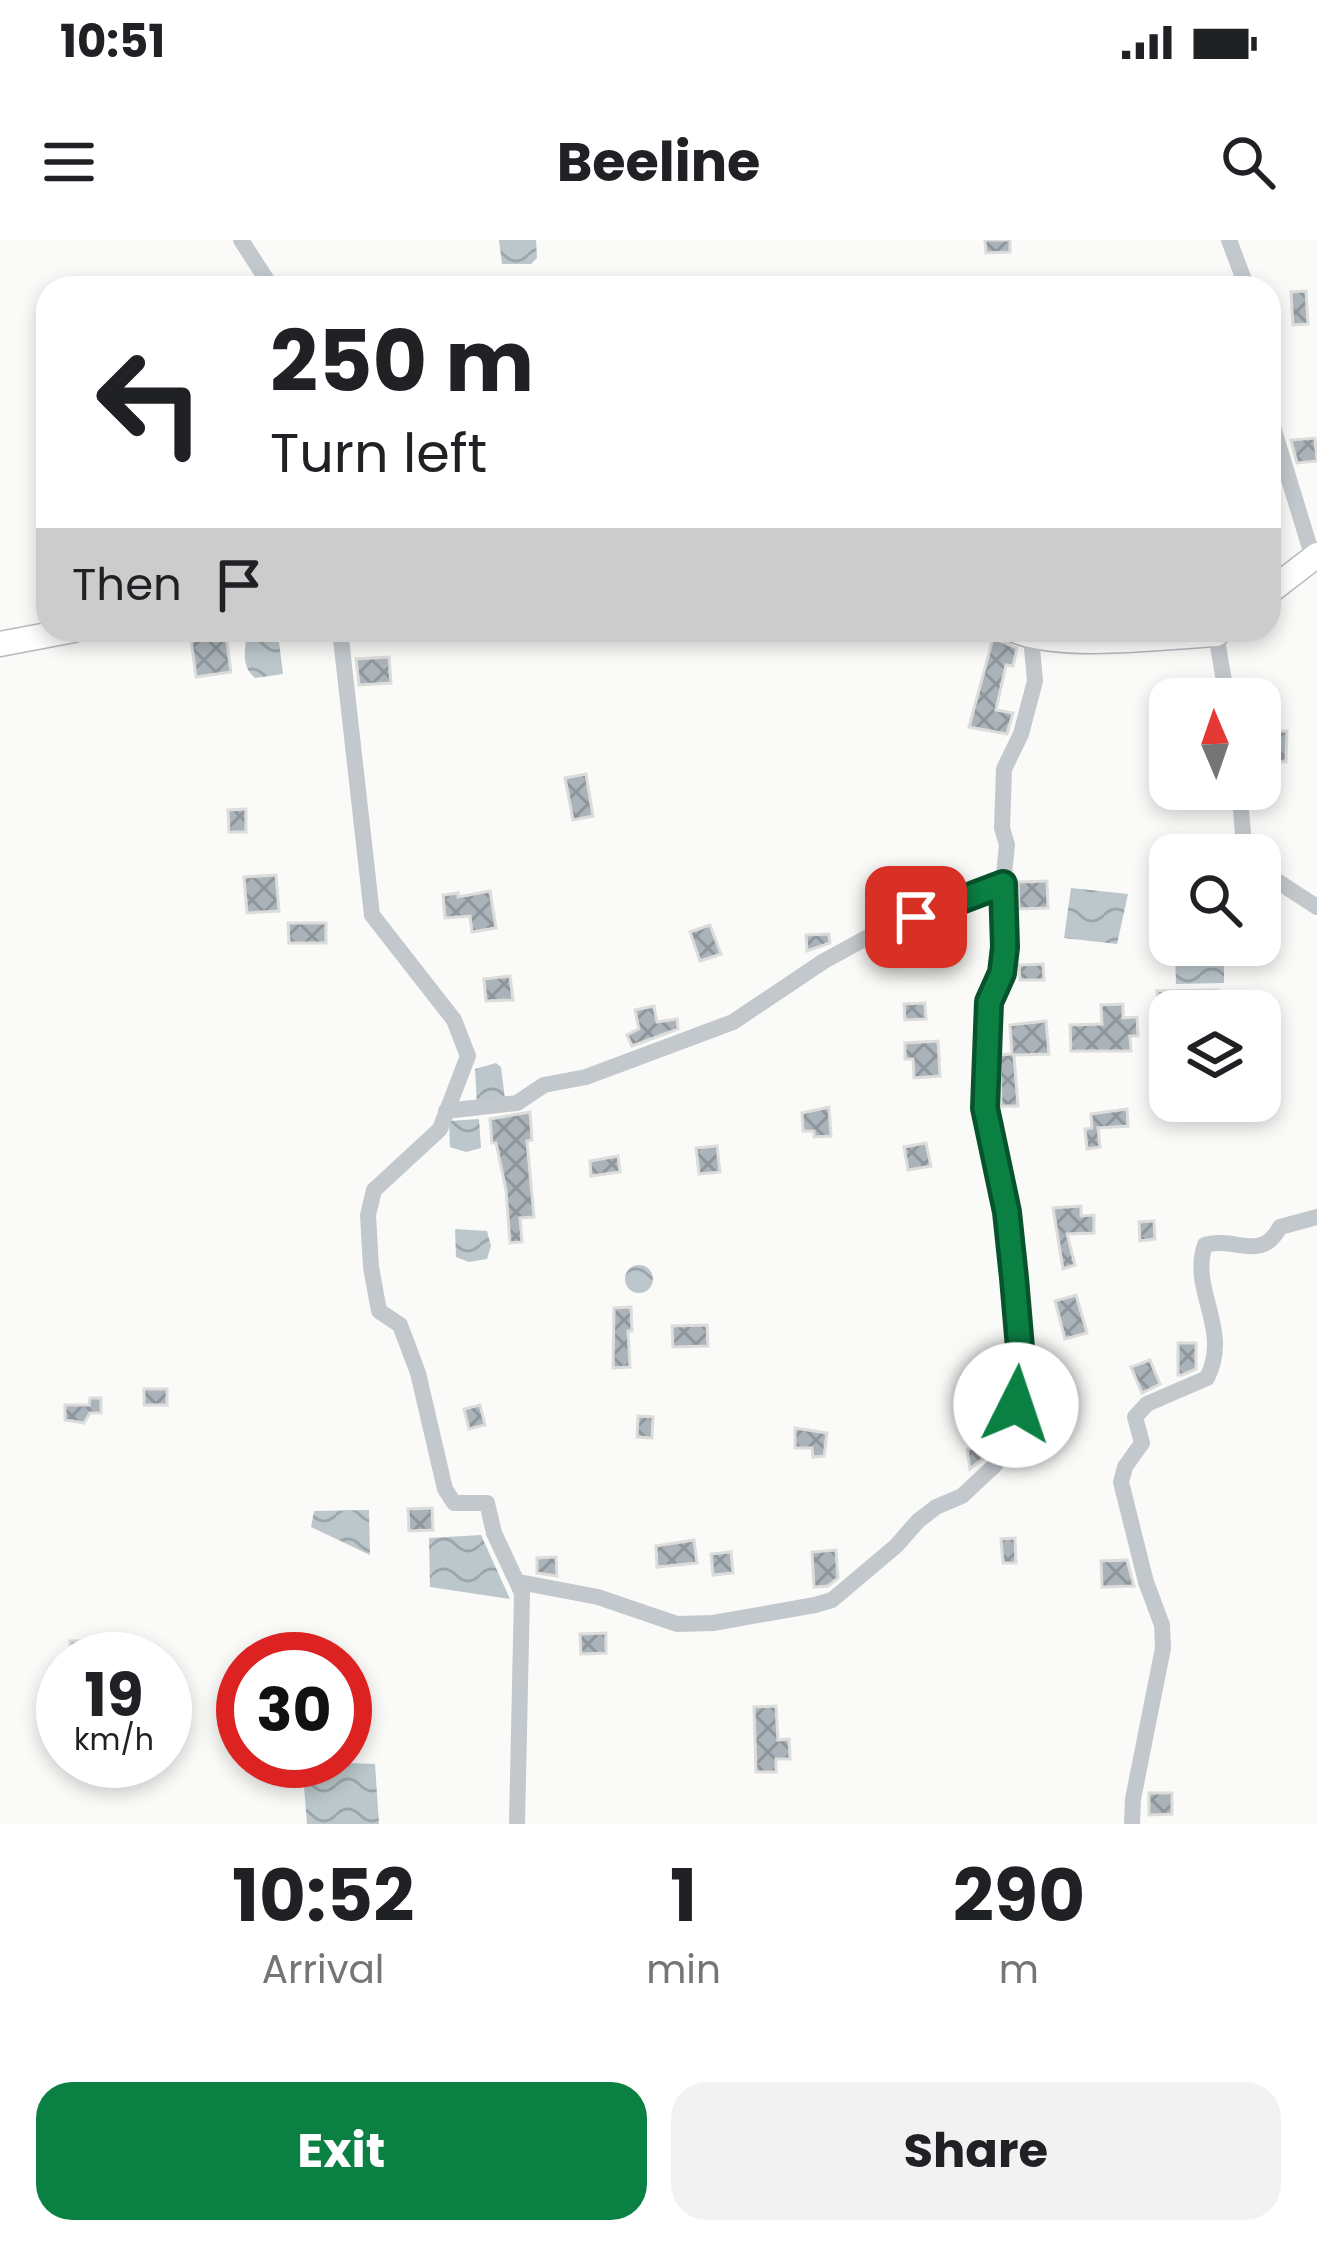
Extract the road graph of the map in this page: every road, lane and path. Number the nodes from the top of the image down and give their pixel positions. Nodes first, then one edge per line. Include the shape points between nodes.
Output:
1 (241, 240) edge
2 (1229, 240) edge
3 (264, 276) edge
4 (1242, 276) edge
5 (1281, 451) edge
6 (1315, 556) edge
7 (1281, 583) edge
8 (36, 637) edge
9 (341, 642) edge
10 (1025, 642) edge
11 (1220, 642) edge
12 (0, 644) edge
13 (1225, 678) edge
14 (1003, 884) junction
15 (1281, 884) edge
16 (1317, 907) edge
17 (446, 1112) junction
18 (1317, 1217) edge
19 (519, 1582) junction
20 (517, 1824) edge
21 (1132, 1824) edge

1 - 3 street
2 - 4 street
5 - 6 street
6 - 7 street
8 - 12 street
9 - 17 street via 372,915 454,1020 468,1055
10 - 14 street via 1035,681 1004,769
11 - 13 street
14 - 17 street via 870,936 733,1022 544,1085 517,1103
14 - 19 street via 1005,947 989,1002 985,1108 1007,1212 1023,1383 994,1465 815,1606 677,1624
15 - 16 street
17 - 19 street via 440,1129 374,1190 371,1267 379,1311 400,1325 418,1373 445,1489 454,1503 488,1504
18 - 21 street via 1280,1227 1264,1246 1204,1245 1213,1366 1207,1378 1147,1403 1135,1417 1142,1443 1121,1482 1163,1648
19 - 20 street

